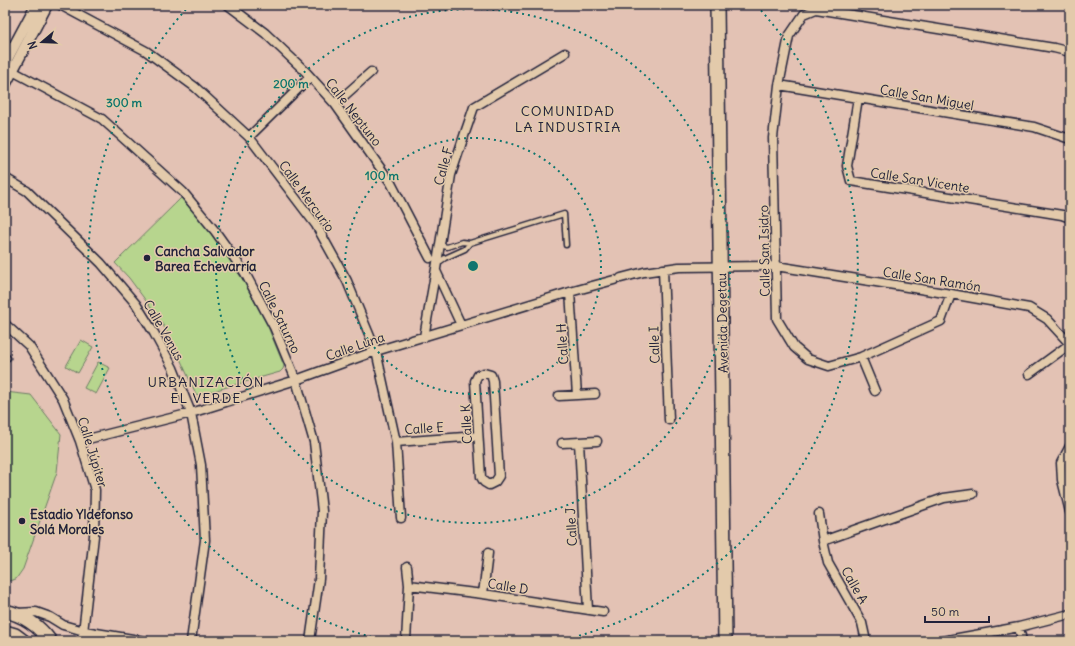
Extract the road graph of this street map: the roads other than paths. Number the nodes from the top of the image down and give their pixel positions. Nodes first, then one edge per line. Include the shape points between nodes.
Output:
1 (36, 5) edge
2 (47, 5) edge
3 (60, 5) edge
4 (228, 5) edge
5 (717, 5) edge
6 (1070, 52) edge
7 (565, 53) dead end
8 (5, 63) edge
9 (9, 69) edge
10 (371, 72) dead end
11 (310, 77) junction
12 (779, 84) junction
13 (5, 85) edge
14 (858, 98) junction
15 (335, 104) junction
16 (249, 137) junction
17 (1070, 139) edge
18 (5, 178) edge
19 (1070, 218) edge
20 (470, 243) junction
21 (440, 245) junction
22 (566, 245) dead end
23 (430, 258) dead end
24 (721, 266) junction
25 (776, 266) junction
26 (436, 267) junction
27 (663, 269) junction
28 (570, 292) junction
29 (951, 294) junction
30 (5, 324) edge
31 (461, 325) junction
32 (424, 336) junction
33 (1070, 344) edge
34 (376, 350) junction
35 (861, 357) junction
36 (1030, 374) dead end
37 (296, 380) junction
38 (875, 391) dead end
39 (595, 394) dead end
40 (577, 395) junction
41 (559, 396) dead end
42 (191, 413) junction
43 (669, 420) dead end
44 (478, 436) junction
45 (80, 440) junction
46 (598, 441) dead end
47 (396, 442) junction
48 (579, 442) junction
49 (562, 443) dead end
50 (1070, 446) edge
51 (974, 494) dead end
52 (1070, 512) edge
53 (819, 514) dead end
54 (402, 518) dead end
55 (823, 541) junction
56 (488, 553) dead end
57 (407, 567) dead end
58 (410, 584) junction
59 (483, 594) junction
60 (588, 610) junction
61 (10, 612) edge
62 (603, 612) dead end
63 (1070, 614) edge
64 (1019, 627) junction
65 (84, 631) junction
66 (5, 632) edge
67 (23, 641) edge
68 (50, 641) edge
69 (82, 641) edge
70 (145, 641) edge
71 (191, 641) edge
72 (310, 641) edge
73 (406, 641) edge
74 (725, 641) edge
75 (866, 641) edge
76 (942, 641) edge
77 (1022, 641) edge

1 - 8 street
2 - 9 street
3 - 16 street, Calle Mercurio via 146,51 195,87
4 - 11 street, Calle Neptuno via 265,33
5 - 24 main road, Avenida Degetau
6 - 12 street, Calle San Isidro via 816,9 804,14 789,36
7 - 21 street, Calle F via 474,108 451,175
9 - 13 street
9 - 37 street, Calle Saturno via 102,119 183,192 245,273 274,327
10 - 15 street
11 - 15 street, Calle Neptuno
11 - 16 street
12 - 14 street, Calle San Miguel
12 - 25 street, Calle San Isidro via 773,138
14 - 17 street, Calle San Miguel via 1034,127
14 - 19 street, Calle San Vicente via 847,166 851,181
15 - 23 street, Calle Neptuno via 391,183
16 - 34 street, Calle Mercurio via 316,225 347,281
18 - 42 street, Calle Venus via 27,191 101,263 134,302 173,368
20 - 21 lane via 462,242 447,247
20 - 22 lane via 564,214
20 - 26 lane via 465,249 446,258
21 - 26 street, Calle F
24 - 25 street, Calle San Ramón
24 - 27 street, Calle San Ramón
24 - 74 main road, Avenida Degetau
25 - 29 street, Calle San Ramón
25 - 35 street, Calle San Isidro via 777,319 794,347 808,359 829,366
26 - 31 street
26 - 32 street, Calle F
27 - 28 street, Calle Luna
27 - 43 street, Calle I
28 - 31 street, Calle Luna
28 - 40 street, Calle H
29 - 33 street, Calle San Ramón via 1029,308 1047,319
29 - 35 street, Calle San Isidro via 941,321
30 - 45 street, Calle Júpiter via 34,353 63,399
31 - 32 street, Calle Luna
32 - 34 street, Calle Luna
33 - 36 street
34 - 37 street, Calle Luna
34 - 47 street, Calle Mercurio
35 - 38 street
37 - 42 street, Calle Luna
37 - 72 street, Calle Saturno via 314,442 322,511 319,579
39 - 40 street
40 - 41 street
42 - 45 street, Calle Luna
42 - 71 street, Calle Venus via 201,465 205,540
44 - 44 street, Calle K via 475,381 478,375 484,373 491,375 493,381 499,476 489,485 481,477
44 - 47 street, Calle E
45 - 65 street, Calle Júpiter via 95,490 94,536
46 - 48 street
47 - 54 street, Calle Mercurio
48 - 49 street
48 - 60 street, Calle J
50 - 52 street via 1061,463 1062,480
51 - 55 street via 944,498
53 - 55 street, Calle A
55 - 75 street, Calle A via 828,563 862,623
56 - 59 street
57 - 58 street
58 - 59 street, Calle D
58 - 73 street
59 - 60 street, Calle D
60 - 62 street, Calle D
61 - 65 street via 36,612 63,625
61 - 68 main road via 38,628
63 - 64 street
64 - 76 street
64 - 77 street
65 - 69 street, Calle Júpiter
65 - 70 street
66 - 67 main road

